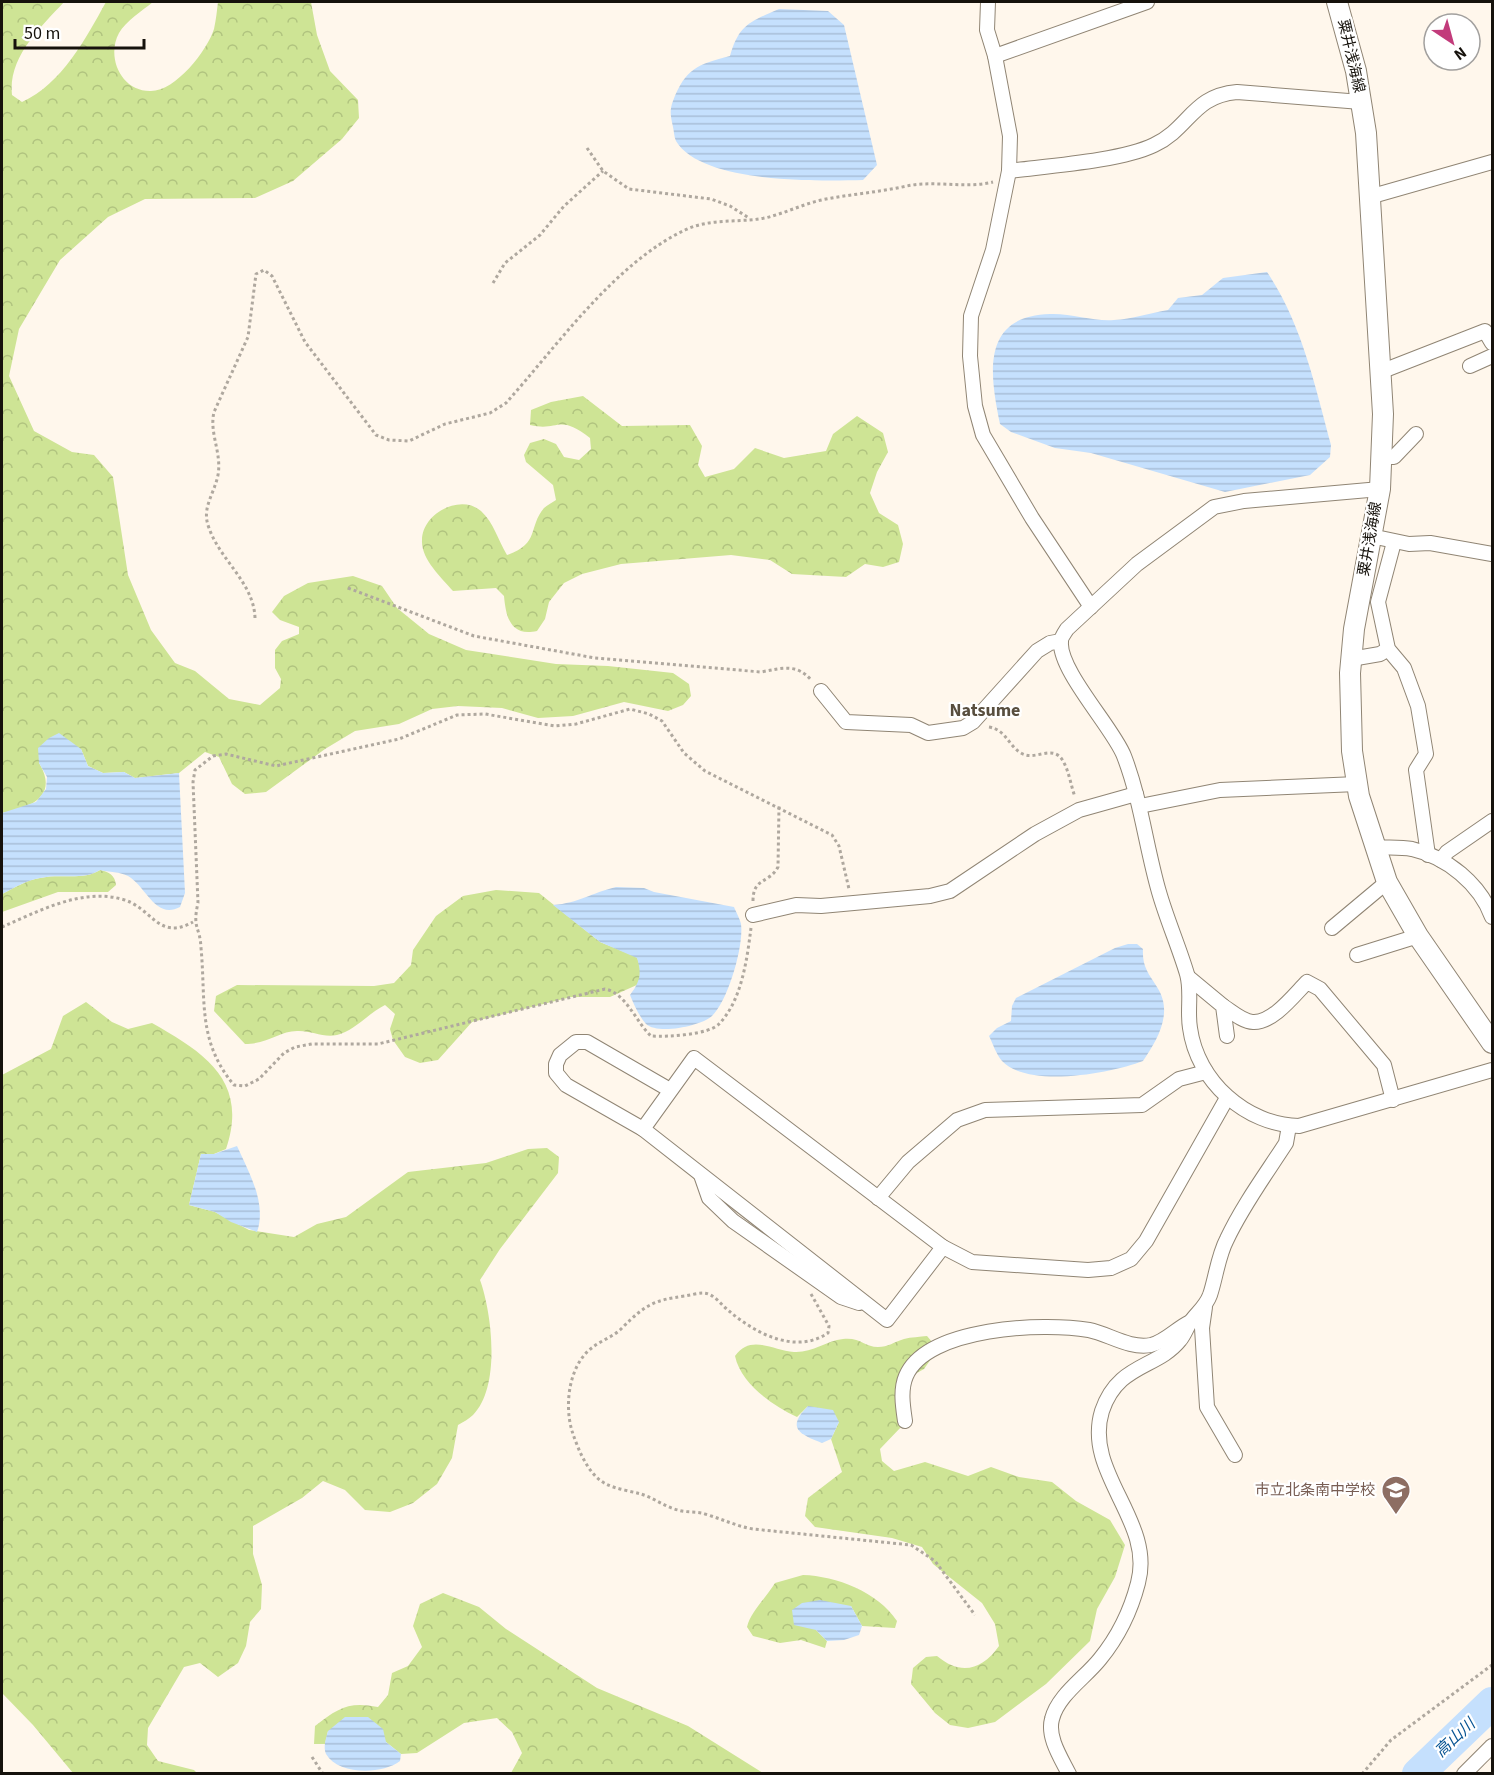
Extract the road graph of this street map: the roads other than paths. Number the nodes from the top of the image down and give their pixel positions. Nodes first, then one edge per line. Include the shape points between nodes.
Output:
1 (988, 2) edge
2 (1147, 2) edge
3 (1336, 2) edge
4 (995, 56) junction
5 (1361, 102) junction
6 (1492, 162) edge
7 (1009, 174) junction
8 (1369, 197) junction
9 (1492, 343) edge
10 (1492, 356) edge
11 (1470, 366) dead end
12 (1380, 372) junction
13 (1416, 434) dead end
14 (1382, 457) junction
15 (1380, 489) junction
16 (1371, 536) junction
17 (1394, 542) junction
18 (1492, 554) edge
19 (1091, 606) junction
20 (1061, 641) junction
21 (1388, 649) junction
22 (1351, 659) junction
23 (821, 691) road end
24 (1357, 784) junction
25 (1138, 800) junction
26 (1492, 821) edge
27 (1374, 847) junction
28 (1435, 857) junction
29 (1387, 882) junction
30 (753, 915) road end
31 (1492, 917) edge
32 (1332, 928) dead end
33 (1418, 936) junction
34 (1357, 955) dead end
35 (1188, 977) junction
36 (1223, 1006) junction
37 (1227, 1036) dead end
38 (1492, 1043) edge
39 (1492, 1070) edge
40 (1206, 1072) junction
41 (670, 1090) junction
42 (1227, 1098) junction
43 (1393, 1100) junction
44 (1289, 1126) junction
45 (643, 1129) junction
46 (878, 1198) junction
47 (944, 1247) junction
48 (1205, 1307) junction
49 (1190, 1322) junction
50 (905, 1421) dead end
51 (1235, 1455) dead end
52 (1492, 1746) edge
53 (1069, 1773) edge
54 (1464, 1773) edge

1 - 4 street via 987,30
2 - 4 street
3 - 5 main road, 粟井浅海線
4 - 7 street via 1010,136
5 - 7 street via 1218,93 1155,145
5 - 8 main road, 粟井浅海線
6 - 8 street
7 - 19 street via 993,250 971,316 975,406 983,435
8 - 12 main road, 粟井浅海線
9 - 12 street via 1485,331
10 - 11 street
12 - 14 main road, 粟井浅海線
13 - 14 street via 1394,457
14 - 15 main road, 粟井浅海線
15 - 16 main road, 粟井浅海線
15 - 19 street via 1214,507 1137,564
16 - 17 street
16 - 22 main road, 粟井浅海線
17 - 18 street via 1430,543
17 - 21 street via 1378,603
19 - 20 street via 1067,629
20 - 23 street via 1037,651 973,722 963,728 928,733 911,725 846,722
20 - 25 street via 1064,657 1090,705 1123,753
21 - 22 street
21 - 28 street via 1404,668 1418,706 1426,754 1416,770
22 - 24 main road, 粟井浅海線 via 1349,711
24 - 25 street via 1220,790
24 - 27 main road, 粟井浅海線
25 - 30 street via 1079,810 1035,834 950,891 930,896 796,905
25 - 35 street via 1159,891
26 - 28 street
27 - 28 street via 1412,849
27 - 29 main road, 粟井浅海線
28 - 31 street via 1474,884
29 - 32 street
29 - 33 main road, 粟井浅海線
33 - 34 street
33 - 38 main road, 粟井浅海線
35 - 36 street
35 - 40 street via 1190,1029
36 - 37 street
36 - 43 street via 1251,1022 1260,1021 1281,1008 1307,982 1332,1001 1384,1065
39 - 43 street
40 - 42 street
40 - 46 street via 1179,1079 1142,1105 985,1110 957,1120 908,1162
41 - 45 street
41 - 45 street via 587,1042 576,1042 560,1055 556,1073 566,1085
41 - 46 street via 694,1058
42 - 44 street via 1255,1116
42 - 47 street via 1146,1241 1131,1259 1111,1268 1088,1270 1001,1266 972,1263
43 - 44 street via 1322,1121
44 - 48 street via 1286,1143 1225,1241
45 - 47 street via 887,1320
46 - 47 street
48 - 49 street
48 - 51 street via 1202,1328 1207,1407
49 - 50 street via 1150,1345 1131,1344 1091,1330 1056,1327 1014,1327 967,1336 921,1358 906,1376 902,1399
49 - 53 street via 1178,1342 1130,1371 1113,1389 1103,1409 1099,1425 1102,1461 1129,1514 1142,1567 1130,1611 1101,1658 1060,1703 1052,1719 1057,1750
52 - 54 street

